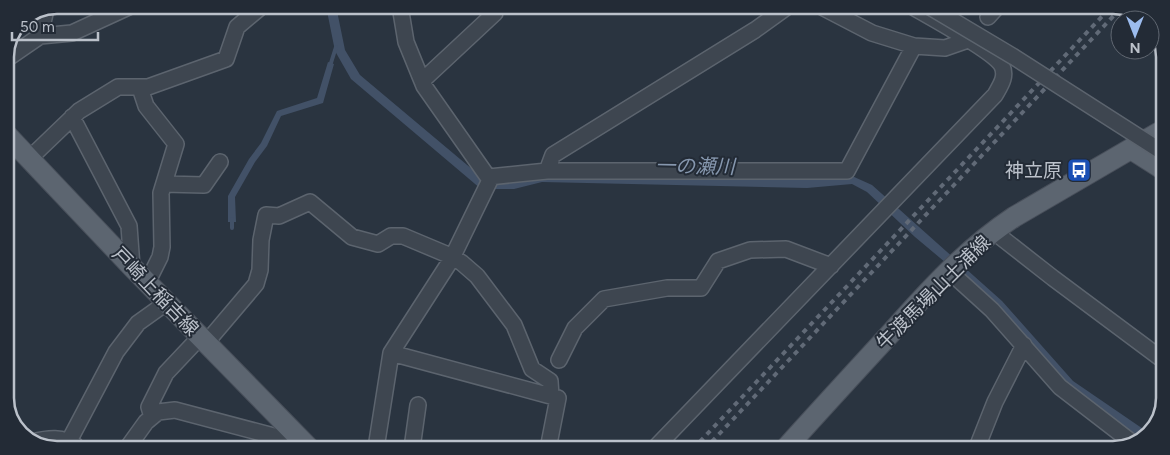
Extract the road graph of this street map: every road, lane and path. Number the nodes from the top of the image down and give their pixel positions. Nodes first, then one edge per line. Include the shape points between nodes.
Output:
1 (113, 14) edge
2 (252, 14) edge
3 (401, 14) edge
4 (494, 14) edge
5 (778, 14) edge
6 (835, 14) edge
7 (925, 14) edge
8 (942, 14) edge
9 (44, 16) edge
10 (40, 36) junction
11 (968, 40) junction
12 (914, 46) junction
13 (14, 54) edge
14 (422, 81) junction
15 (140, 88) junction
16 (72, 117) junction
17 (1156, 136) edge
18 (14, 148) edge
19 (1156, 148) edge
20 (1131, 149) junction
21 (220, 162) dead end
22 (1156, 165) edge
23 (547, 171) junction
24 (488, 177) junction
25 (164, 184) junction
26 (993, 231) junction
27 (453, 257) junction
28 (831, 266) junction
29 (132, 267) junction
30 (949, 271) junction
31 (147, 283) junction
32 (166, 302) junction
33 (203, 340) junction
34 (1024, 345) junction
35 (391, 353) junction
36 (1156, 355) edge
37 (559, 360) dead end
38 (551, 396) junction
39 (418, 405) dead end
40 (152, 417) junction
41 (293, 432) junction
42 (44, 439) edge
43 (1127, 439) edge
44 (62, 441) edge
45 (74, 441) edge
46 (132, 441) edge
47 (302, 441) edge
48 (377, 441) edge
49 (413, 441) edge
50 (549, 441) edge
51 (662, 441) edge
52 (792, 441) edge
53 (980, 441) edge

1 - 10 street via 72,33
2 - 15 street via 237,27 226,59 148,88
3 - 14 street via 406,42
4 - 14 street
5 - 23 street via 553,156
6 - 12 street via 872,33
7 - 11 street
8 - 19 street, bridge
9 - 10 street
10 - 13 street
11 - 12 street via 945,48
11 - 28 street via 1002,66 1004,80 995,95
12 - 23 street via 847,171
14 - 24 street
15 - 16 street via 118,88
15 - 25 street via 146,106 176,144
16 - 18 street
16 - 29 street via 129,226
17 - 20 main road, 牛渡馬場山土浦線
18 - 29 main road, 戸崎上稲吉線
20 - 22 main road
20 - 26 main road, 牛渡馬場山土浦線
21 - 25 street via 204,185
23 - 24 street
24 - 27 street via 490,180
25 - 31 street via 161,193 162,247
26 - 30 main road, 牛渡馬場山土浦線
26 - 36 street
27 - 33 street via 404,236 391,236 378,244 352,237 310,202 279,216 266,215 256,284
27 - 35 street
27 - 38 street via 477,276 514,325 532,369 550,381
28 - 37 street via 786,248 750,250 718,261 701,288 667,288 604,299 575,328
28 - 51 street
29 - 31 main road, 戸崎上稲吉線
30 - 34 street
30 - 52 main road, 牛渡馬場山土浦線
31 - 32 main road, 戸崎上稲吉線
32 - 33 main road, 戸崎上稲吉線
32 - 45 street via 138,323 116,352
33 - 40 street via 166,373 149,407
33 - 41 main road, 戸崎上稲吉線
34 - 43 street via 1060,387
34 - 53 street
35 - 38 street
35 - 48 street
38 - 50 street via 558,398
39 - 49 street
40 - 41 street via 158,412 175,410 281,438
40 - 46 street
41 - 47 main road, 戸崎上稲吉線
42 - 44 street

